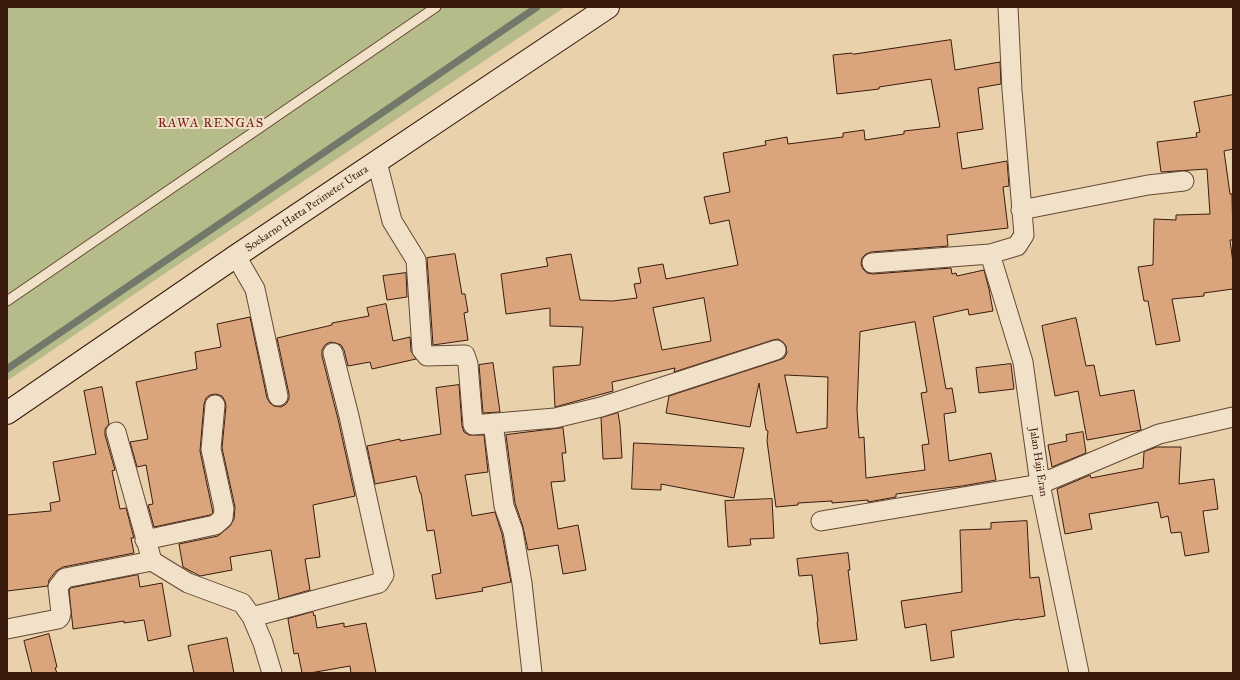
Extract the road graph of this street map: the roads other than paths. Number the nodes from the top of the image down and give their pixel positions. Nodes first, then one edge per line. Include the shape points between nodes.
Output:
1 (436, 7) edge
2 (608, 7) edge
3 (1008, 7) edge
4 (377, 162) junction
5 (1184, 181) dead end
6 (1021, 210) junction
7 (990, 254) junction
8 (236, 256) junction
9 (872, 263) dead end
10 (7, 301) edge
11 (776, 350) dead end
12 (333, 353) dead end
13 (278, 396) dead end
14 (215, 405) dead end
15 (7, 413) edge
16 (1233, 417) edge
17 (492, 423) junction
18 (116, 432) dead end
19 (1040, 484) junction
20 (821, 521) dead end
21 (145, 540) junction
22 (152, 561) junction
23 (252, 617) junction
24 (7, 629) edge
25 (272, 673) edge
26 (532, 673) edge
27 (1079, 673) edge

1 - 10 lane
2 - 4 main road, Soekarno Hatta Perimeter Utara
3 - 6 street
4 - 8 main road, Soekarno Hatta Perimeter Utara
4 - 17 street via 392,221 416,260 422,350 427,356 465,355 473,425
5 - 6 street via 1148,185
6 - 7 street via 1024,235 1017,246
7 - 9 street
7 - 19 street, Jalan Haji Eran via 1023,362
8 - 13 street via 255,289
8 - 15 main road, Soekarno Hatta Perimeter Utara
11 - 17 street via 601,407 555,418
12 - 23 street via 384,575 379,583
14 - 21 street via 211,449 224,509 223,518 215,525
16 - 19 street via 1160,434
17 - 26 street via 504,506 513,531 522,583
18 - 21 street
19 - 20 street
19 - 27 street, Jalan Haji Eran
21 - 22 street
22 - 23 street via 188,583 242,603
22 - 24 street via 65,578 58,587 61,613 58,619
23 - 25 street

